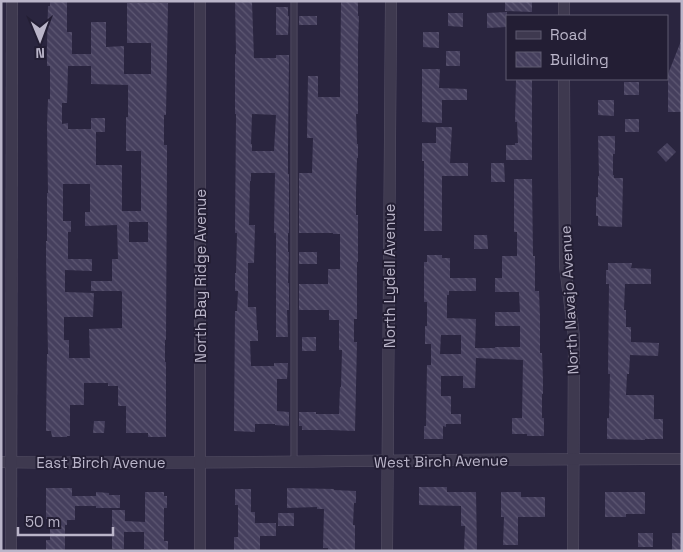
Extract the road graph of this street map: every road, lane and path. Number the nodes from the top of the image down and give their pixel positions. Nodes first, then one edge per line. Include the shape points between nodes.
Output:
1 (12, 1) edge
2 (200, 1) edge
3 (294, 1) edge
4 (391, 1) edge
5 (564, 1) edge
6 (564, 15) edge
7 (564, 80) edge
8 (573, 459) junction
9 (682, 459) edge
10 (388, 461) junction
11 (200, 462) junction
12 (294, 462) junction
13 (6, 463) edge
14 (11, 551) edge
15 (200, 551) edge
16 (387, 551) edge
17 (573, 551) edge

1 - 13 street
2 - 11 street, North Bay Ridge Avenue
3 - 12 lane
4 - 10 street, North Lydell Avenue
5 - 6 street
7 - 8 street, North Navajo Avenue via 565,266 574,336
8 - 9 street, West Birch Avenue
8 - 10 street, West Birch Avenue
8 - 17 street, North Navajo Avenue
10 - 12 street, West Birch Avenue
10 - 16 street, North Lydell Avenue
11 - 12 street, West Birch Avenue
11 - 13 street, East Birch Avenue
11 - 15 street, North Bay Ridge Avenue
13 - 14 street

